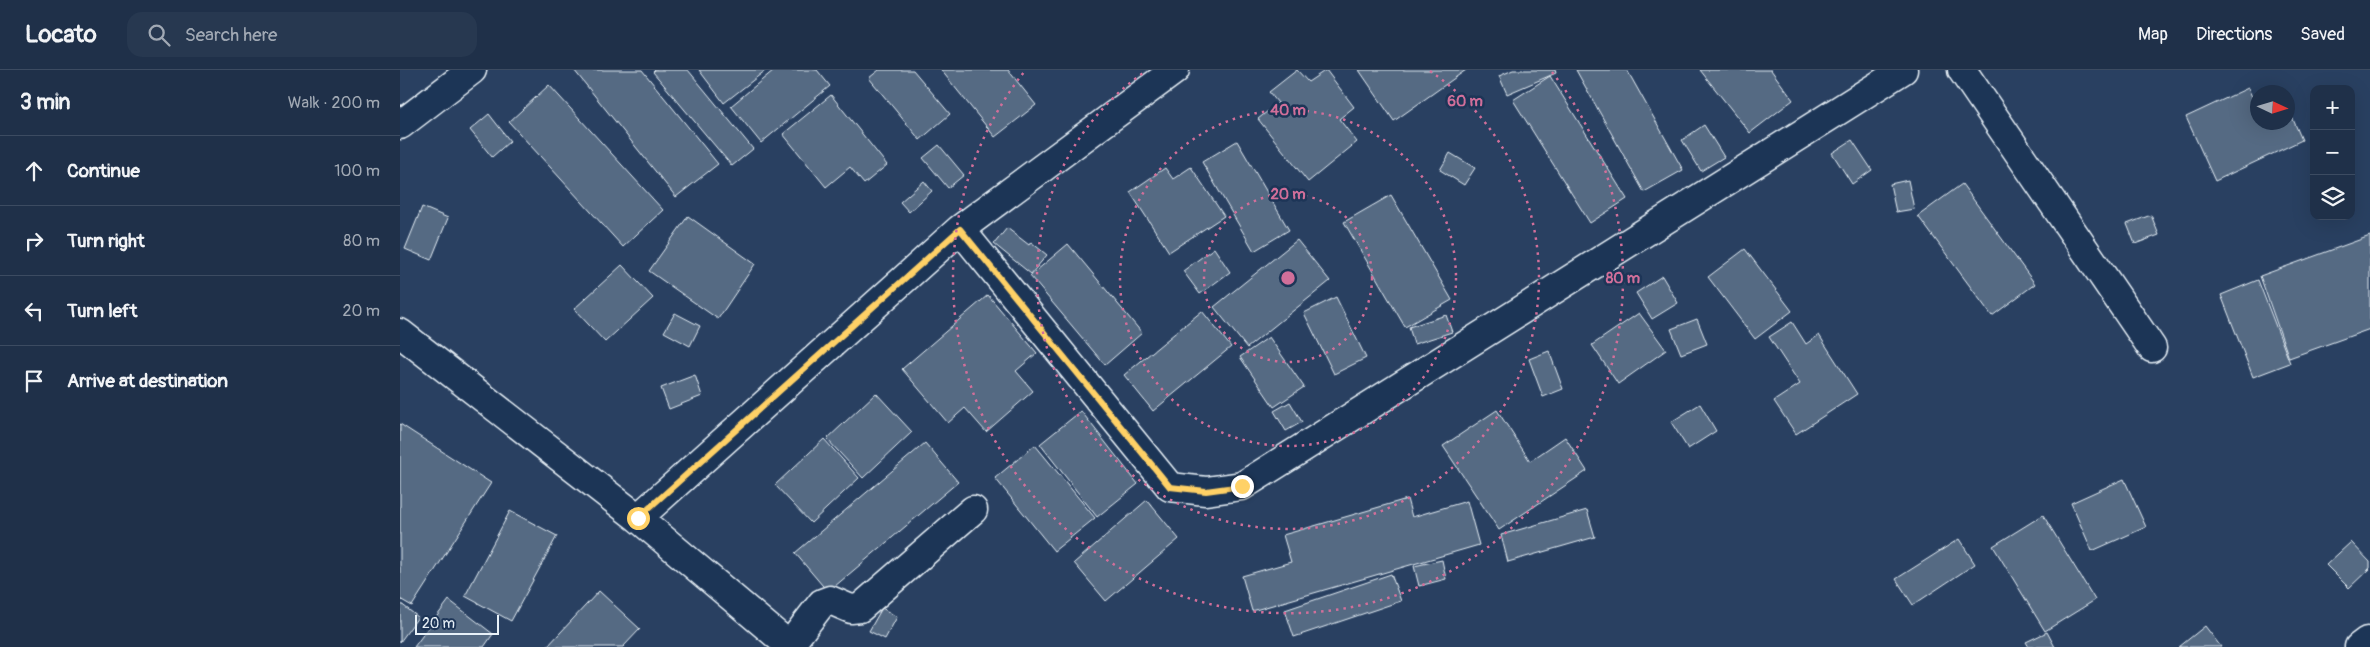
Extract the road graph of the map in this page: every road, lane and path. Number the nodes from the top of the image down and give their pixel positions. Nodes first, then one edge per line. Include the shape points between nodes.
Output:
1 (472, 70) edge
2 (1175, 70) edge
3 (1903, 70) edge
4 (1962, 70) edge
5 (400, 125) edge
6 (960, 229) junction
7 (400, 333) edge
8 (2152, 348) dead end
9 (973, 510) dead end
10 (638, 518) junction
11 (790, 646) edge

1 - 5 street
2 - 6 street
3 - 6 street via 1242,486 1206,491 1170,487
4 - 8 street
6 - 10 street
7 - 10 street
9 - 11 street via 860,608 851,609 830,600 822,603
10 - 11 street

